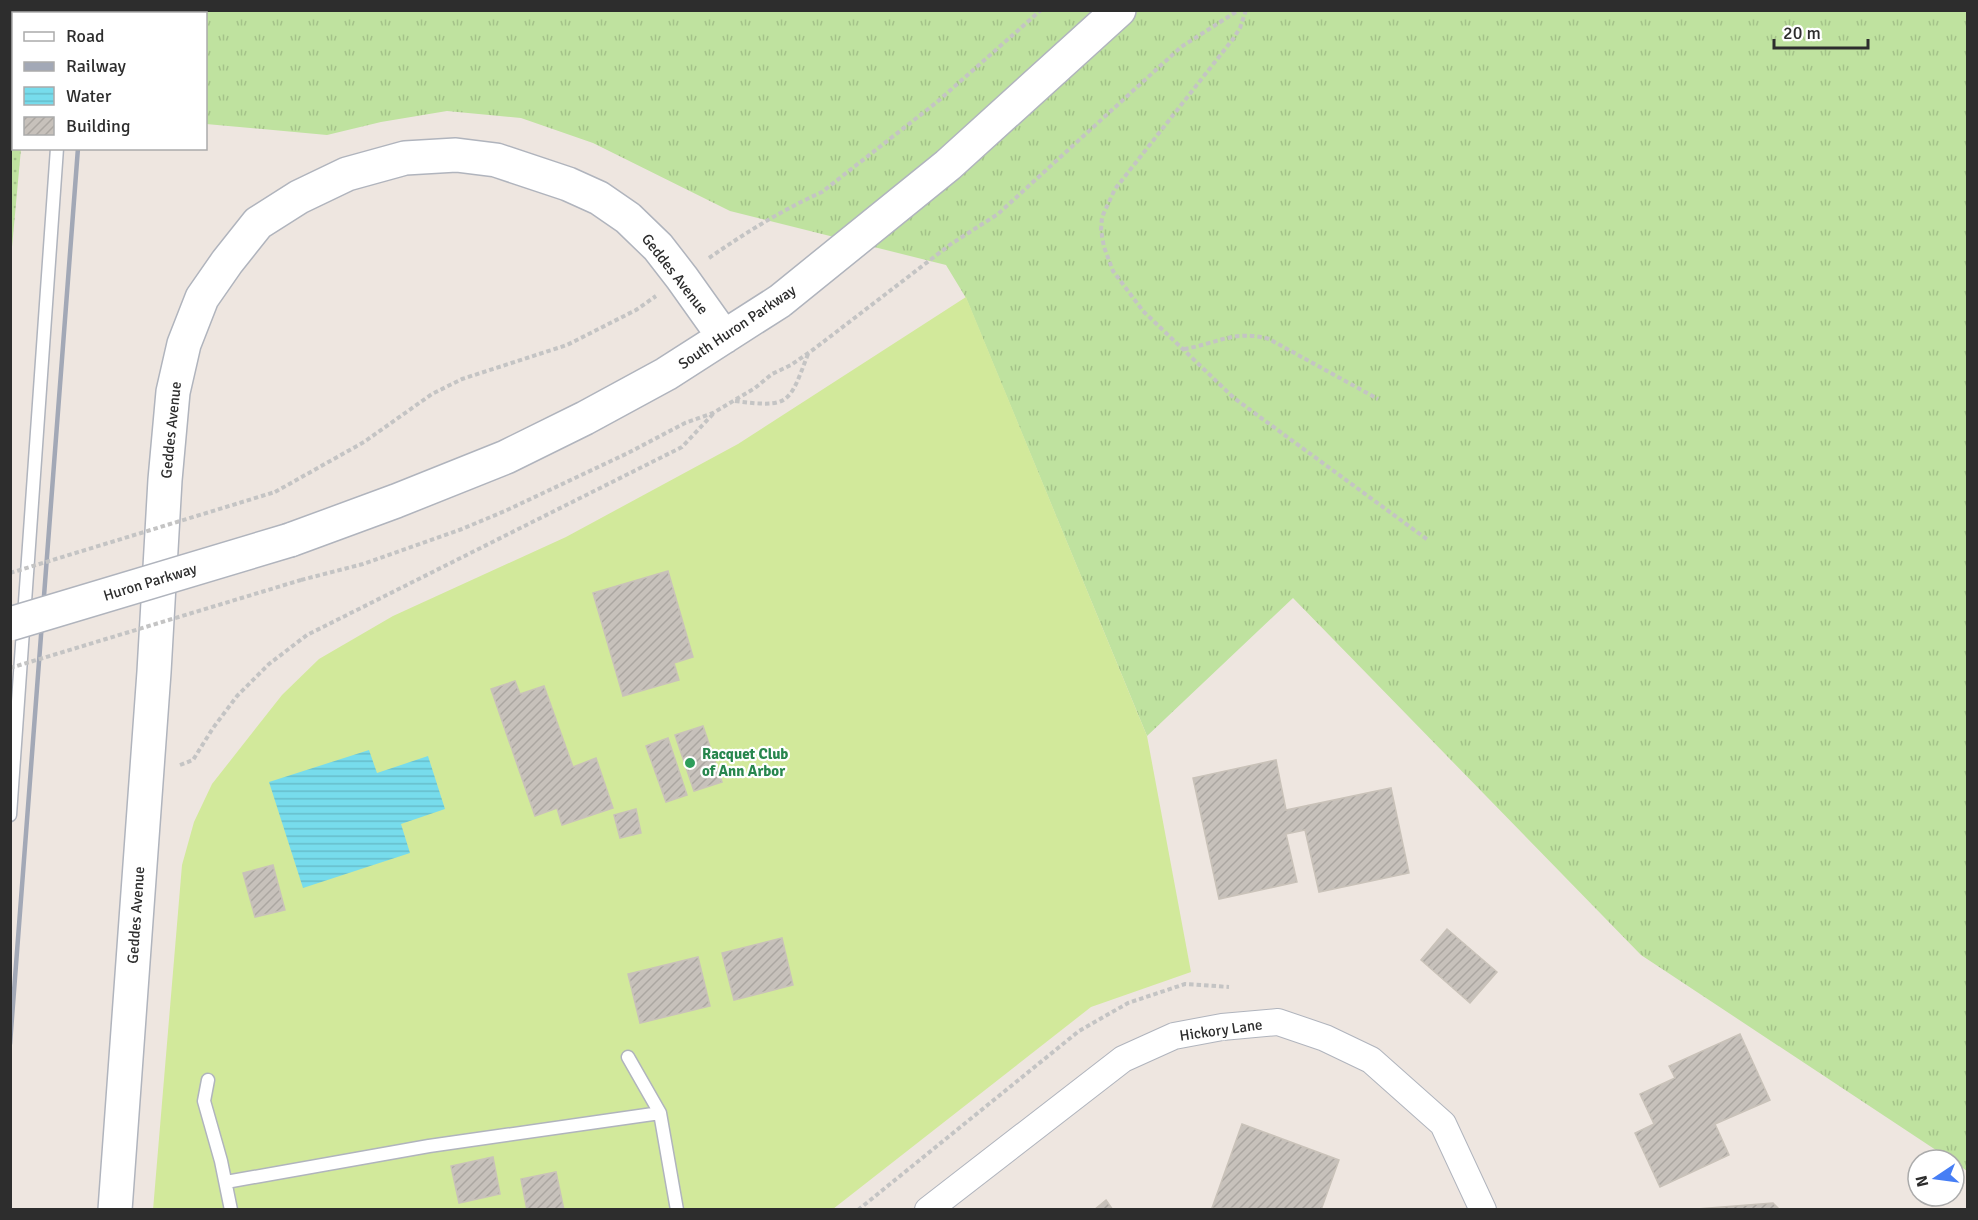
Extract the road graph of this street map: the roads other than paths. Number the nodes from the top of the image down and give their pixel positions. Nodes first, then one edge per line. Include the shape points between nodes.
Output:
1 (1119, 10) edge
2 (57, 150) edge
3 (724, 337) junction
4 (290, 540) joint
5 (10, 624) edge
6 (10, 815) edge
7 (628, 1057) dead end
8 (208, 1080) dead end
9 (660, 1113) junction
10 (226, 1182) junction
11 (115, 1209) edge
12 (231, 1209) edge
13 (677, 1209) edge
14 (928, 1209) edge
15 (1484, 1209) edge

1 - 3 main road, South Huron Parkway via 940,172 780,301
2 - 6 lane
3 - 4 main road, South Huron Parkway via 666,374 506,457
3 - 11 main road, Geddes Avenue via 658,247 628,218 599,198 568,184 496,159 456,155 405,158 347,174 298,197 258,223 227,262 202,298 187,334 173,392
4 - 5 main road, Huron Parkway, bridge
7 - 9 lane
8 - 10 lane via 204,1101
9 - 10 lane via 429,1146
9 - 13 lane
10 - 12 lane
14 - 15 street, Hickory Lane via 1124,1059 1174,1036 1278,1023 1325,1038 1371,1060 1443,1124

